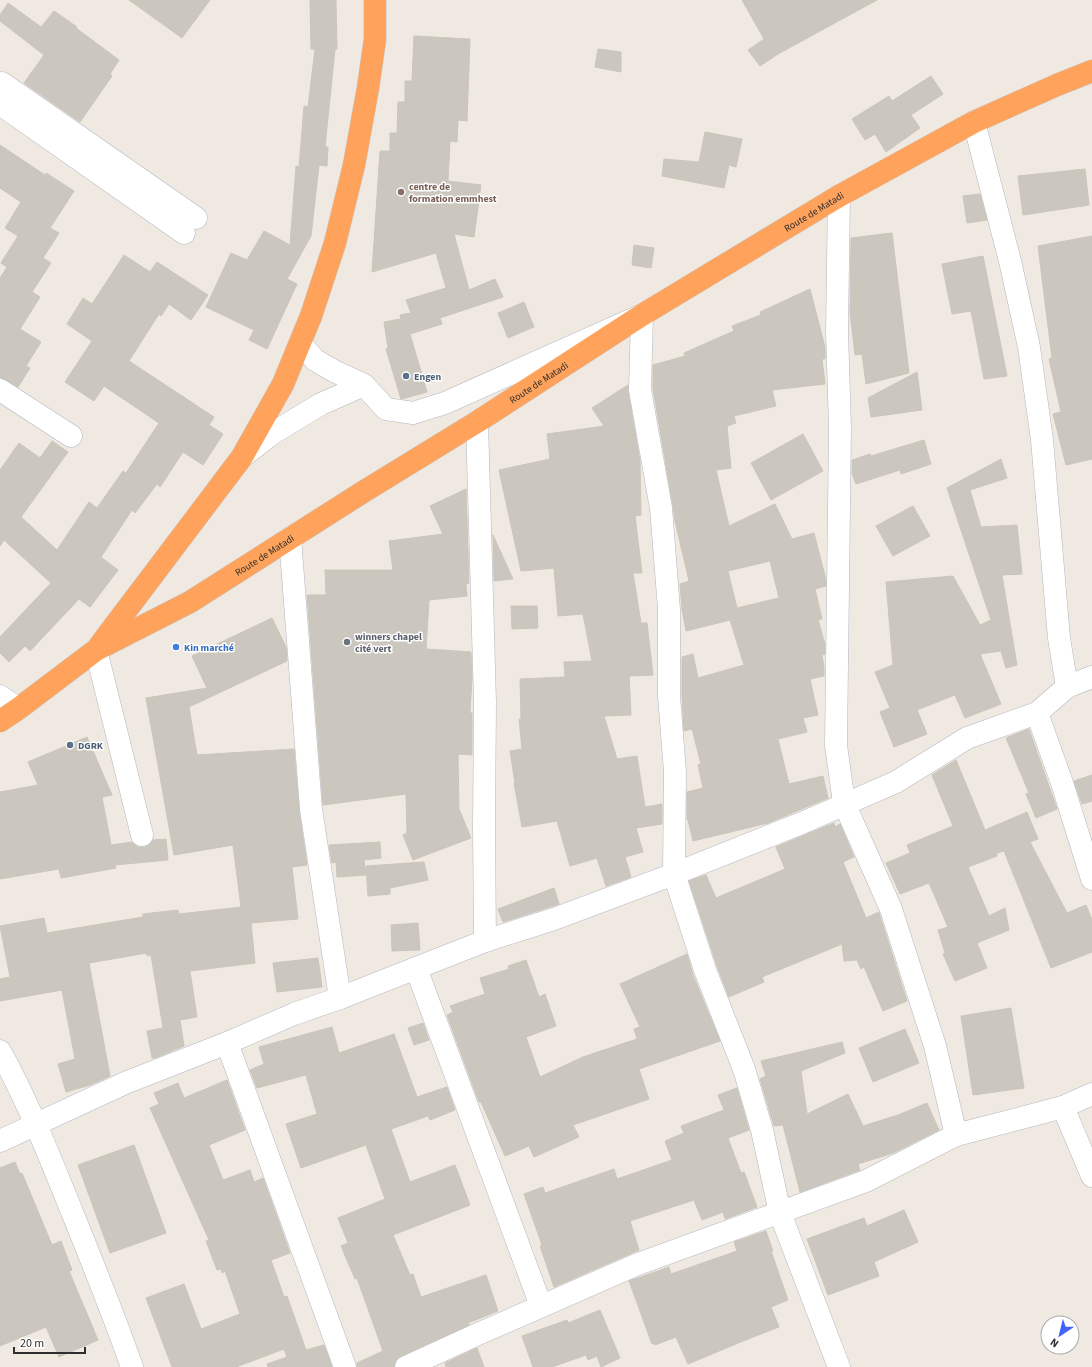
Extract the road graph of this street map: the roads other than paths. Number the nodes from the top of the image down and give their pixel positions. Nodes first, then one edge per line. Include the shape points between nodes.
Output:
1 (375, 0) edge
2 (1092, 71) edge
3 (1, 86) edge
4 (974, 122) junction
5 (839, 196) junction
6 (190, 225) dead end
7 (642, 315) junction
8 (300, 343) junction
9 (364, 385) junction
10 (0, 390) edge
11 (477, 422) junction
12 (71, 436) dead end
13 (242, 457) junction
14 (290, 538) junction
15 (96, 650) junction
16 (1092, 677) edge
17 (1067, 687) junction
18 (0, 696) edge
19 (1037, 713) junction
20 (9, 715) edge
21 (844, 803) junction
22 (142, 835) dead end
23 (674, 874) junction
24 (1092, 879) edge
25 (485, 941) junction
26 (416, 968) junction
27 (340, 998) junction
28 (227, 1043) junction
29 (0, 1051) edge
30 (1092, 1094) edge
31 (1063, 1107) junction
32 (36, 1124) junction
33 (956, 1135) junction
34 (0, 1141) edge
35 (1092, 1176) edge
36 (780, 1213) junction
37 (541, 1306) junction
38 (132, 1367) edge
39 (345, 1367) edge
40 (406, 1367) edge
41 (839, 1367) edge

1 - 8 highway via 375,39 354,165 335,243
2 - 4 highway, Route de Matadi
3 - 6 street
4 - 5 highway, Route de Matadi
4 - 17 street via 1029,347 1042,440 1059,638
5 - 7 highway, Route de Matadi
5 - 21 street via 837,331 840,445 836,745
7 - 9 street via 445,403 413,413 386,409
7 - 11 highway, Route de Matadi
7 - 23 street via 640,390 661,508 669,609 669,696 675,772
8 - 9 street via 315,360
8 - 13 highway via 283,384
9 - 13 street via 321,404 273,433
10 - 12 street
11 - 14 highway, Route de Matadi
11 - 25 street via 485,702
13 - 15 highway
14 - 15 highway, Route de Matadi via 190,602
14 - 27 street via 311,809
15 - 20 highway, Route de Matadi
15 - 22 street
16 - 17 street
17 - 19 street
18 - 20 street
19 - 21 street via 967,738 896,782
19 - 24 street
21 - 23 street via 802,823
21 - 33 street via 891,909 935,1046
23 - 25 street via 554,919
23 - 36 street via 705,970 744,1069 762,1130
25 - 26 street
26 - 27 street
26 - 37 street
27 - 28 street via 294,1014
28 - 32 street via 125,1083
28 - 39 street
29 - 32 street
30 - 31 street
31 - 33 street
31 - 35 street
32 - 34 street
32 - 38 street
33 - 36 street via 866,1181
36 - 37 street via 638,1264
36 - 41 street
37 - 40 street

